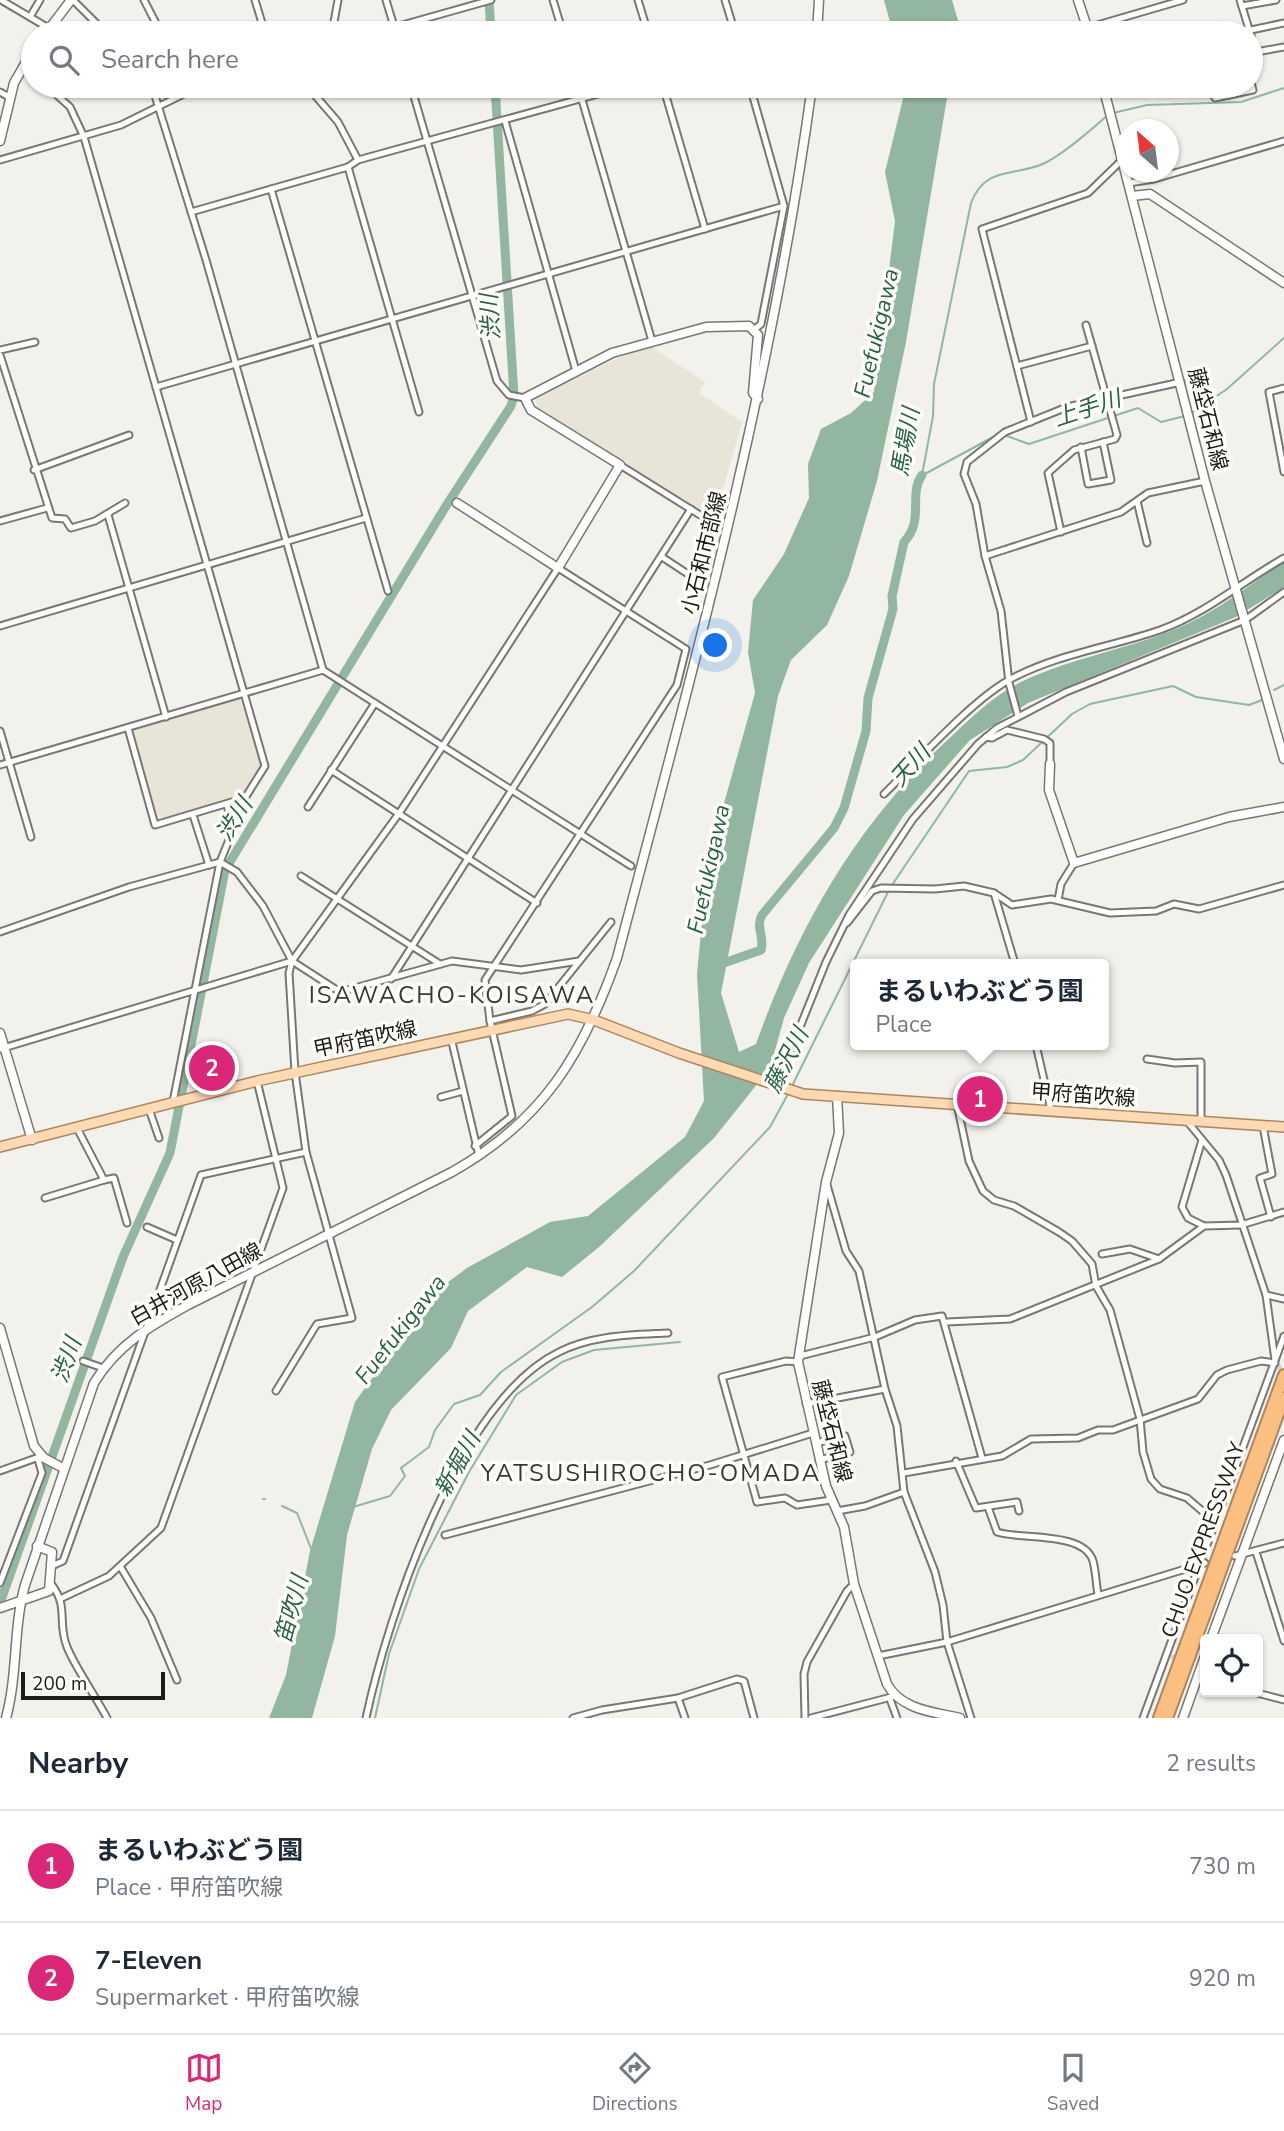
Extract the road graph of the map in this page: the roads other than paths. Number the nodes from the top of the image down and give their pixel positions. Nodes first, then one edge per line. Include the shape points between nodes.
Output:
1 (1, 0) edge
2 (40, 0) edge
3 (72, 0) edge
4 (144, 0) edge
5 (255, 0) edge
6 (338, 0) edge
7 (386, 0) edge
8 (492, 0) edge
9 (553, 0) edge
10 (638, 0) edge
11 (725, 0) edge
12 (819, 0) edge
13 (1078, 0) edge
14 (1183, 0) edge
15 (1276, 0) edge
16 (470, 3) edge
17 (1241, 3) edge
18 (30, 17) junction
19 (36, 21) edge
20 (58, 21) edge
21 (90, 21) edge
22 (155, 21) edge
23 (261, 21) edge
24 (334, 21) edge
25 (392, 21) edge
26 (420, 21) edge
27 (559, 21) edge
28 (644, 21) edge
29 (731, 21) edge
30 (818, 21) edge
31 (1085, 21) edge
32 (1119, 21) edge
33 (1248, 21) edge
34 (1284, 23) edge
35 (1263, 27) edge
36 (1284, 47) edge
37 (1263, 51) edge
38 (21, 69) edge
39 (0, 92) edge
40 (9, 97) junction
41 (60, 98) edge
42 (157, 98) edge
43 (176, 98) edge
44 (317, 98) edge
45 (415, 98) edge
46 (585, 98) edge
47 (667, 98) edge
48 (753, 98) edge
49 (810, 98) edge
50 (1107, 98) edge
51 (582, 99) junction
52 (160, 106) junction
53 (503, 121) junction
54 (1116, 132) edge
55 (84, 137) junction
56 (0, 141) edge
57 (428, 143) junction
58 (1284, 143) edge
59 (0, 160) edge
60 (358, 160) junction
61 (1116, 166) edge
62 (348, 167) junction
63 (1129, 183) joint
64 (271, 189) junction
65 (1132, 195) junction
66 (784, 206) junction
67 (191, 212) junction
68 (705, 229) junction
69 (626, 252) junction
70 (548, 274) junction
71 (1284, 284) edge
72 (472, 295) junction
73 (392, 317) junction
74 (1086, 325) dead end
75 (755, 329) junction
76 (314, 341) junction
77 (652, 341) junction
78 (35, 342) dead end
79 (1092, 346) junction
80 (0, 349) edge
81 (0, 355) edge
82 (235, 364) junction
83 (1017, 366) junction
84 (576, 371) junction
85 (1181, 382) junction
86 (156, 387) junction
87 (1284, 388) edge
88 (521, 398) junction
89 (1109, 398) junction
90 (758, 399) junction
91 (419, 412) dead end
92 (1031, 422) junction
93 (129, 435) dead end
94 (1103, 442) junction
95 (1081, 447) junction
96 (620, 465) junction
97 (34, 470) junction
98 (1284, 472) edge
99 (1205, 481) junction
100 (1137, 501) junction
101 (125, 503) dead end
102 (457, 503) dead end
103 (47, 509) junction
104 (691, 509) junction
105 (108, 516) junction
106 (366, 518) junction
107 (716, 519) dead end
108 (0, 521) edge
109 (1061, 532) junction
110 (286, 541) junction
111 (1147, 543) dead end
112 (985, 556) junction
113 (662, 557) junction
114 (1284, 558) edge
115 (206, 564) junction
116 (558, 568) junction
117 (694, 578) dead end
118 (128, 588) junction
119 (1236, 589) junction
120 (388, 592) dead end
121 (1284, 592) edge
122 (627, 612) junction
123 (1244, 619) junction
124 (0, 626) edge
125 (323, 670) junction
126 (1009, 681) junction
127 (244, 693) junction
128 (375, 703) junction
129 (1017, 714) junction
130 (166, 717) junction
131 (128, 728) junction
132 (0, 731) edge
133 (986, 737) junction
134 (444, 746) junction
135 (1284, 759) edge
136 (9, 762) junction
137 (1050, 764) joint
138 (0, 765) edge
139 (331, 771) junction
140 (513, 790) junction
141 (884, 794) dead end
142 (226, 805) junction
143 (308, 807) dead end
144 (1284, 807) edge
145 (400, 812) junction
146 (193, 815) junction
147 (581, 834) junction
148 (30, 837) dead end
149 (470, 858) junction
150 (221, 863) junction
151 (1074, 863) junction
152 (209, 865) junction
153 (631, 866) dead end
154 (301, 876) dead end
155 (1284, 885) edge
156 (994, 893) junction
157 (338, 900) junction
158 (1058, 900) junction
159 (537, 903) junction
160 (611, 922) dead end
161 (843, 927) junction
162 (0, 932) edge
163 (413, 947) junction
164 (1014, 959) edge
165 (292, 961) junction
166 (579, 961) junction
167 (440, 964) junction
168 (494, 967) junction
169 (391, 979) junction
170 (196, 991) junction
171 (597, 1021) junction
172 (491, 1025) junction
173 (0, 1032) edge
174 (452, 1038) junction
175 (2, 1049) edge
176 (1037, 1050) edge
177 (1147, 1059) dead end
178 (295, 1072) junction
179 (257, 1081) junction
180 (776, 1087) junction
181 (463, 1091) junction
182 (837, 1096) junction
183 (441, 1097) dead end
184 (175, 1101) junction
185 (957, 1104) junction
186 (149, 1109) junction
187 (1051, 1110) junction
188 (1186, 1120) junction
189 (1201, 1121) junction
190 (1263, 1125) junction
191 (1284, 1126) edge
192 (77, 1128) junction
193 (159, 1138) dead end
194 (32, 1140) junction
195 (1202, 1140) junction
196 (475, 1146) junction
197 (0, 1147) edge
198 (306, 1152) junction
199 (479, 1156) junction
200 (277, 1158) junction
201 (104, 1181) junction
202 (826, 1182) junction
203 (45, 1198) dead end
204 (1284, 1212) edge
205 (1271, 1217) junction
206 (127, 1223) dead end
207 (1241, 1225) junction
208 (1204, 1226) junction
209 (146, 1227) dead end
210 (329, 1233) junction
211 (177, 1240) junction
212 (1102, 1254) dead end
213 (1159, 1259) junction
214 (253, 1271) junction
215 (1096, 1286) junction
216 (1266, 1295) junction
217 (1284, 1299) edge
218 (947, 1322) junction
219 (0, 1328) edge
220 (146, 1329) junction
221 (667, 1333) dead end
222 (1284, 1336) edge
223 (875, 1337) junction
224 (799, 1359) junction
225 (83, 1361) dead end
226 (99, 1367) junction
227 (1279, 1368) edge
228 (885, 1390) junction
229 (276, 1391) dead end
230 (1284, 1398) edge
231 (806, 1404) junction
232 (1140, 1419) junction
233 (813, 1433) junction
234 (1284, 1440) edge
235 (816, 1443) junction
236 (743, 1455) junction
237 (41, 1457) junction
238 (982, 1458) junction
239 (820, 1460) junction
240 (956, 1461) junction
241 (60, 1467) junction
242 (0, 1471) edge
243 (904, 1473) junction
244 (904, 1492) junction
245 (831, 1500) junction
246 (988, 1507) junction
247 (837, 1511) junction
248 (1019, 1511) dead end
249 (1215, 1522) junction
250 (444, 1535) dead end
251 (1284, 1544) edge
252 (37, 1546) junction
253 (1256, 1552) junction
254 (1238, 1555) junction
255 (1202, 1564) junction
256 (52, 1566) junction
257 (120, 1566) junction
258 (0, 1583) edge
259 (855, 1584) junction
260 (52, 1585) junction
261 (1098, 1594) junction
262 (62, 1598) junction
263 (20, 1602) junction
264 (4, 1607) edge
265 (1213, 1634) edge
266 (1284, 1641) edge
267 (947, 1642) junction
268 (878, 1656) junction
269 (1200, 1666) edge
270 (177, 1680) dead end
271 (1263, 1695) edge
272 (678, 1698) junction
273 (893, 1698) junction
274 (1284, 1700) edge
275 (6, 1718) edge
276 (107, 1718) edge
277 (366, 1718) edge
278 (573, 1718) edge
279 (685, 1718) edge
280 (754, 1718) edge
281 (806, 1718) edge
282 (811, 1718) edge
283 (897, 1718) edge
284 (960, 1718) edge
285 (971, 1718) edge
286 (1143, 1718) edge
287 (1159, 1718) edge
288 (1167, 1718) edge
289 (1183, 1718) edge

1 - 18 street
2 - 18 street
3 - 20 main road
3 - 21 street
4 - 22 street
5 - 23 street
6 - 24 street
7 - 25 street
8 - 16 street
9 - 27 street
10 - 28 street
11 - 29 street
12 - 30 main road
13 - 31 main road
14 - 32 street
15 - 17 street
16 - 26 street
17 - 33 street
18 - 19 street
34 - 35 street
36 - 37 street
38 - 40 main road
39 - 40 street
40 - 56 main road
41 - 55 street via 70,107
42 - 52 street
43 - 52 street
44 - 60 street via 338,122
45 - 57 street
46 - 51 street
47 - 68 street
48 - 66 street
49 - 90 main road, 小石和市部線
50 - 54 main road, 藤垈石和線
51 - 53 street
51 - 69 street
52 - 55 street
52 - 67 street
53 - 57 street
53 - 70 street
55 - 59 street
55 - 86 street
57 - 60 street
57 - 72 street
58 - 63 street
60 - 62 street
61 - 83 street via 1088,193 982,229
62 - 64 street
62 - 73 street
63 - 65 main road, 藤垈石和線
64 - 67 street
64 - 76 street
65 - 71 main road via 1150,194
65 - 85 main road, 藤垈石和線
66 - 68 street
66 - 75 street via 761,324
67 - 82 street
68 - 69 street
69 - 70 street
69 - 77 street
70 - 72 street
70 - 84 street
72 - 73 street
72 - 88 street via 498,381 509,395
73 - 76 street
73 - 91 street
74 - 79 street
75 - 77 main road via 706,327
75 - 90 main road via 753,393
76 - 82 street
76 - 106 street
77 - 84 main road via 612,353
78 - 80 street
79 - 83 street
79 - 89 street
81 - 97 street
82 - 86 street
82 - 110 street
83 - 92 street
84 - 88 main road
85 - 89 street
85 - 99 main road, 藤垈石和線
86 - 115 street
87 - 98 street via 1269,391
88 - 96 main road via 531,410
89 - 92 street via 1067,407
89 - 94 street via 1117,438
90 - 171 main road, 小石和市部線 via 723,552 621,946
92 - 112 street via 970,457 964,474 976,504
93 - 97 street
94 - 95 street
94 - 95 street via 1111,480 1088,484
95 - 109 street via 1048,473
96 - 104 street
96 - 116 main road
97 - 103 street
99 - 100 street via 1149,493
99 - 119 main road, 藤垈石和線
100 - 109 street via 1121,512
100 - 111 street
101 - 105 street
102 - 116 main road
103 - 105 street via 52,518 65,519 71,528
103 - 108 street
104 - 107 street via 708,520
104 - 113 street
105 - 118 street
106 - 110 street
106 - 120 street
109 - 112 street
110 - 115 street
110 - 125 street
112 - 126 street via 1001,611
113 - 117 street
113 - 122 street
114 - 119 street
115 - 118 street
115 - 127 street
116 - 122 street
116 - 134 street
118 - 124 street
118 - 130 street
119 - 123 main road, 藤垈石和線
119 - 126 street via 1160,630 1067,657
121 - 123 street
122 - 140 street
122 - 147 street via 686,649 677,685
123 - 129 street
123 - 135 main road, 藤垈石和線
125 - 127 street
125 - 128 street
126 - 129 street
126 - 141 street
127 - 130 street
127 - 142 street via 265,766 245,799
128 - 134 street
128 - 139 street
129 - 133 street
130 - 131 street
131 - 136 street
131 - 146 street via 155,825
132 - 136 street
133 - 137 street via 1009,730 1046,740
133 - 161 street via 959,762 913,819
134 - 140 street
134 - 145 street
136 - 138 street
136 - 148 street
137 - 151 main road via 1049,790
139 - 143 street
139 - 145 street
140 - 147 street
140 - 149 street
142 - 146 street
142 - 150 street via 233,830
144 - 151 main road via 1216,821
145 - 149 street
145 - 157 street
146 - 152 street
147 - 153 street
147 - 159 street
149 - 159 street
149 - 163 street
150 - 152 street
150 - 165 street via 237,872 275,925
150 - 170 street
151 - 158 street via 1061,884
152 - 162 street
154 - 157 street
155 - 158 street via 1199,909 1174,905 1156,911 1110,913
156 - 158 street via 1012,905
156 - 161 street via 964,886 885,888 872,891
156 - 164 street
157 - 163 street
157 - 165 street
159 - 168 street
160 - 166 street
161 - 180 street
163 - 167 street
163 - 169 street
165 - 169 street via 340,992
165 - 170 street
165 - 178 street
166 - 168 street via 521,970
166 - 172 street via 539,1008
167 - 168 street via 452,961
167 - 169 street
168 - 172 street via 484,985
170 - 175 street
170 - 184 street
171 - 172 main road, 甲府笛吹線 via 563,1014
171 - 180 main road, 甲府笛吹線
171 - 199 main road, 白井河原八田線 via 544,1098 509,1134
172 - 174 main road, 甲府笛吹線
172 - 196 street via 512,1116
173 - 175 main road
174 - 178 main road, 甲府笛吹線
174 - 181 street
175 - 194 main road
176 - 187 street
177 - 189 street via 1200,1062
178 - 179 main road, 甲府笛吹線
178 - 198 street
179 - 184 main road, 甲府笛吹線
179 - 200 street
180 - 182 main road, 甲府笛吹線
181 - 183 street
181 - 196 street
182 - 185 main road, 甲府笛吹線
182 - 202 main road, 藤垈石和線 via 839,1133
184 - 186 main road, 甲府笛吹線
185 - 187 main road, 甲府笛吹線
185 - 215 street via 969,1161 983,1191 1072,1241 1092,1264
186 - 192 main road, 甲府笛吹線
186 - 193 street
187 - 188 main road, 甲府笛吹線
188 - 189 main road, 甲府笛吹線
188 - 195 street
189 - 190 main road, 甲府笛吹線
190 - 191 main road, 甲府笛吹線
190 - 205 street via 1272,1174 1260,1178
192 - 194 main road, 甲府笛吹線
192 - 201 street
194 - 197 main road, 甲府笛吹線
195 - 207 street via 1226,1175
195 - 208 street via 1182,1207 1188,1218
196 - 199 street
198 - 200 street
198 - 210 street
199 - 210 main road, 白井河原八田線
200 - 211 street via 201,1175
200 - 214 street via 283,1188
201 - 203 street
201 - 206 street via 114,1178
202 - 223 street via 846,1251 859,1271
202 - 224 main road, 藤垈石和線
204 - 205 street
205 - 207 street
207 - 208 street
207 - 216 street
208 - 213 street
209 - 211 street
210 - 214 main road, 白井河原八田線
210 - 229 street via 352,1318 317,1324
211 - 220 street
212 - 213 street via 1130,1248
213 - 215 street
214 - 220 main road, 白井河原八田線
214 - 257 street via 161,1528
215 - 218 street via 1010,1319
215 - 232 street via 1110,1310
216 - 217 street
216 - 227 street
218 - 223 street via 943,1316 915,1320
218 - 238 street
219 - 237 main road
220 - 226 main road, 白井河原八田線
220 - 256 street via 63,1561
221 - 277 street via 601,1337 560,1351 524,1375 503,1399 474,1437 406,1577
222 - 227 street
223 - 224 street
223 - 228 street
224 - 231 main road, 藤垈石和線
224 - 236 street via 722,1377
225 - 226 street
226 - 241 main road, 白井河原八田線
227 - 232 street via 1261,1362 1227,1370 1217,1375 1198,1399
227 - 249 street
227 - 287 highway, CHUO EXPRESSWAY
228 - 231 street
228 - 243 street via 897,1426
230 - 288 highway, CHUO EXPRESSWAY
231 - 233 main road, 藤垈石和線
232 - 238 street via 1077,1438 1031,1439 1002,1456
232 - 249 street via 1143,1452 1156,1486 1188,1497
233 - 235 main road, 藤垈石和線
233 - 236 street
234 - 254 main road
235 - 239 main road, 藤垈石和線
235 - 239 street via 845,1436 850,1452
236 - 245 street via 757,1502 785,1498 797,1505
236 - 250 street
237 - 241 main road
237 - 242 street
237 - 258 street via 42,1472
238 - 240 street
239 - 245 main road, 藤垈石和線
240 - 243 street
240 - 246 street via 976,1508
241 - 252 main road, 白井河原八田線
243 - 244 street
244 - 247 street
244 - 267 street via 935,1572
245 - 247 main road, 藤垈石和線
246 - 248 street via 1017,1502
246 - 261 street via 996,1532 1073,1542 1085,1548 1092,1559
247 - 259 main road, 藤垈石和線
249 - 255 street
251 - 253 street
252 - 256 main road via 52,1552
252 - 263 main road, 白井河原八田線
253 - 254 street
253 - 266 street
254 - 265 main road
255 - 261 street
255 - 286 street
256 - 260 main road
257 - 262 street
257 - 270 street via 151,1618
259 - 268 main road, 藤垈石和線
259 - 281 street via 807,1662
260 - 262 street
260 - 263 main road via 41,1596
261 - 267 street
262 - 276 street via 68,1650
263 - 264 main road
263 - 275 main road, 白井河原八田線 via 16,1666
267 - 268 street
267 - 285 street
268 - 273 main road, 藤垈石和線
269 - 289 main road
271 - 274 street
272 - 278 street
272 - 279 street
272 - 280 street via 737,1679 744,1681
273 - 282 street
273 - 283 street
273 - 284 main road

